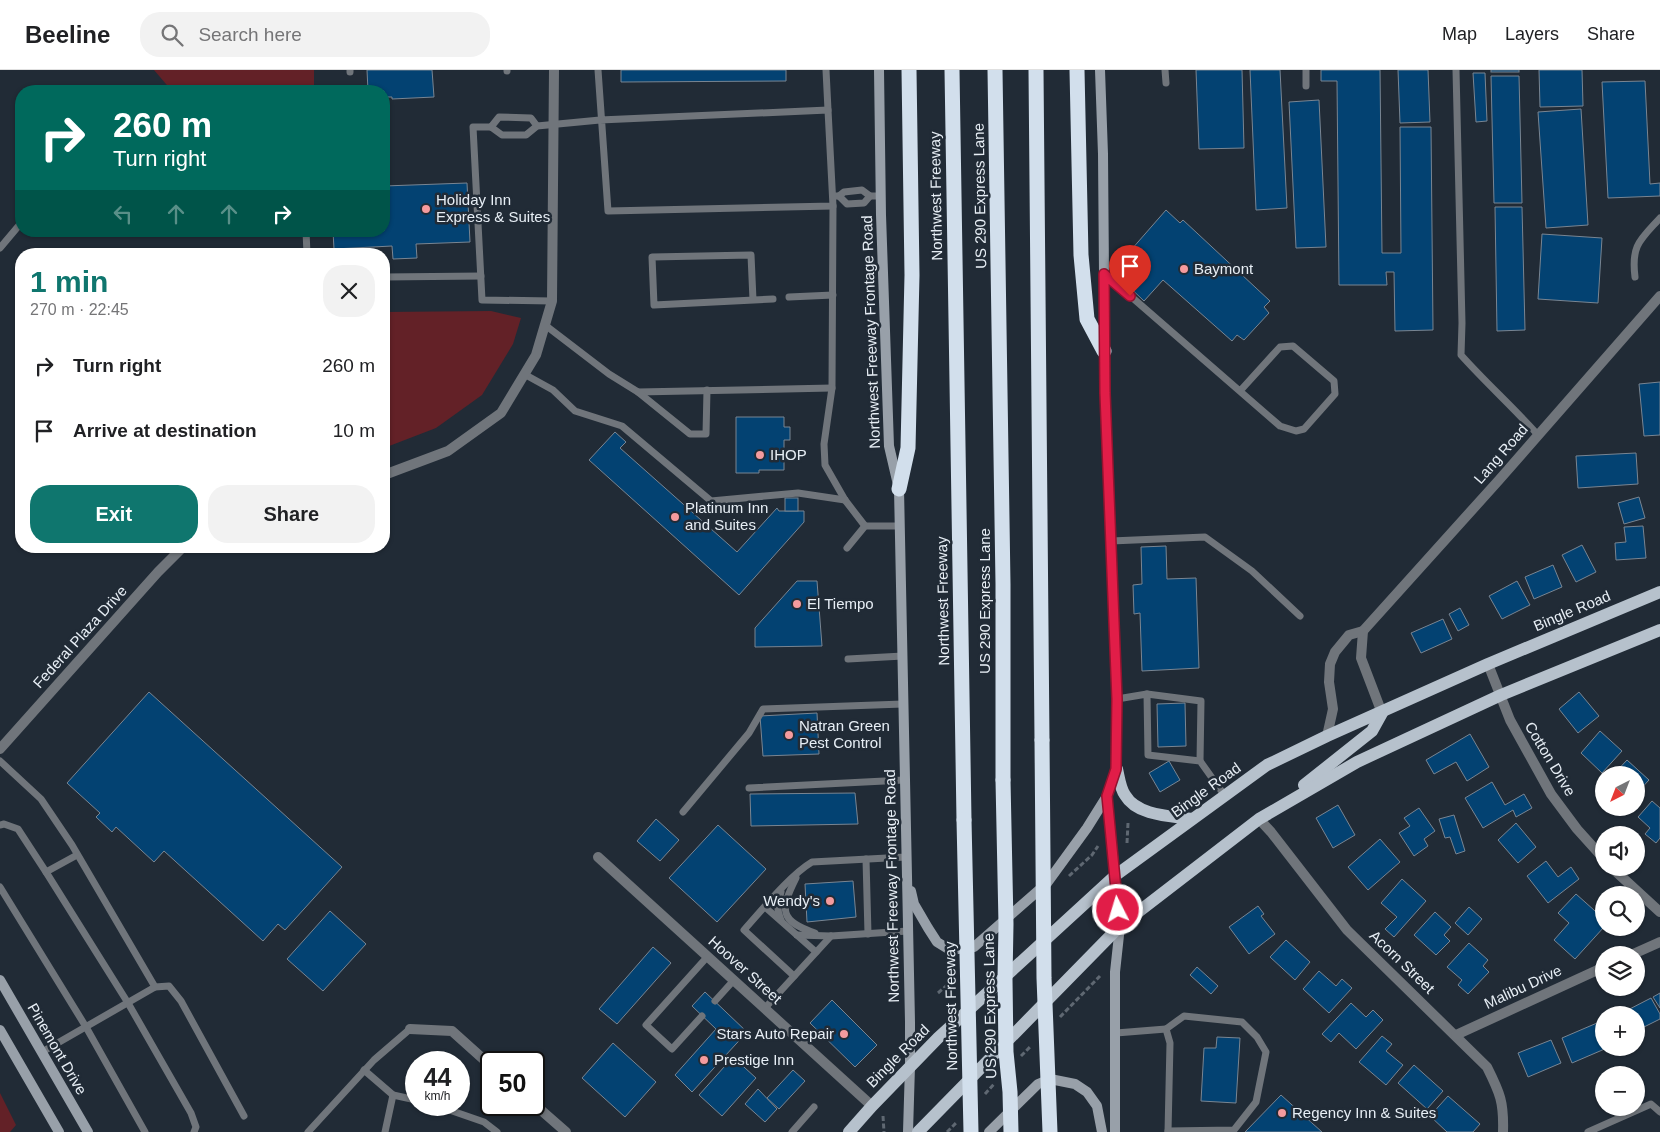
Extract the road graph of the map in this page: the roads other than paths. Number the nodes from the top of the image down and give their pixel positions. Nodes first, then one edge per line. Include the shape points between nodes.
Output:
1 (554, 70) edge
2 (598, 70) edge
3 (826, 70) edge
4 (880, 70) edge
5 (909, 70) edge
6 (952, 70) edge
7 (995, 70) edge
8 (1036, 70) edge
9 (1077, 70) edge
10 (1100, 70) edge
11 (1166, 70) edge
12 (1306, 70) edge
13 (1456, 70) edge
14 (1166, 83) dead end
15 (1306, 86) dead end
16 (828, 110) junction
17 (600, 120) junction
18 (555, 125) junction
19 (537, 126) junction
20 (491, 127) junction
21 (836, 196) junction
22 (876, 196) junction
23 (833, 206) junction
24 (1660, 218) edge
25 (15, 231) edge
26 (0, 248) edge
27 (1104, 274) junction
28 (481, 276) junction
29 (390, 277) edge
30 (1635, 277) dead end
31 (833, 295) junction
32 (1660, 296) edge
33 (789, 297) dead end
34 (773, 299) dead end
35 (753, 300) junction
36 (552, 301) junction
37 (545, 325) junction
38 (1104, 351) junction
39 (524, 374) junction
40 (832, 388) junction
41 (708, 390) junction
42 (1240, 391) junction
43 (638, 392) junction
44 (1538, 435) junction
45 (390, 473) edge
46 (899, 489) junction
47 (845, 500) junction
48 (865, 526) junction
49 (900, 526) junction
50 (1111, 541) junction
51 (847, 548) dead end
52 (177, 553) edge
53 (1660, 592) edge
54 (1300, 616) dead end
55 (1660, 630) edge
56 (1363, 631) junction
57 (902, 656) junction
58 (848, 659) dead end
59 (1488, 664) junction
60 (1147, 694) junction
61 (1501, 695) junction
62 (1117, 699) junction
63 (903, 704) junction
64 (1382, 713) junction
65 (1327, 736) junction
66 (0, 748) edge
67 (0, 761) edge
68 (1200, 761) junction
69 (1116, 769) junction
70 (904, 780) junction
71 (749, 788) dead end
72 (1107, 796) junction
73 (1225, 796) junction
74 (1273, 811) junction
75 (683, 812) dead end
76 (1192, 819) junction
77 (1259, 819) junction
78 (0, 826) edge
79 (1595, 848) edge
80 (77, 855) junction
81 (598, 856) dead end
82 (906, 857) junction
83 (866, 859) junction
84 (906, 870) junction
85 (800, 871) junction
86 (46, 872) junction
87 (1116, 875) junction
88 (1621, 876) edge
89 (0, 887) edge
90 (782, 889) junction
91 (765, 907) junction
92 (1660, 912) edge
93 (781, 922) junction
94 (1120, 926) junction
95 (908, 931) junction
96 (868, 934) junction
97 (797, 935) junction
98 (828, 936) junction
99 (1660, 942) edge
100 (1645, 949) edge
101 (816, 952) junction
102 (708, 956) junction
103 (1595, 971) edge
104 (794, 976) junction
105 (0, 980) edge
106 (734, 980) junction
107 (155, 987) junction
108 (715, 1001) dead end
109 (128, 1003) junction
110 (765, 1008) junction
111 (702, 1016) dead end
112 (86, 1027) junction
113 (410, 1029) joint
114 (0, 1030) edge
115 (1166, 1030) junction
116 (1116, 1033) junction
117 (1456, 1035) junction
118 (42, 1052) junction
119 (480, 1056) edge
120 (910, 1066) junction
121 (364, 1070) junction
122 (393, 1095) junction
123 (405, 1098) edge
124 (872, 1106) junction
125 (814, 1107) dead end
126 (1660, 1112) edge
127 (545, 1114) edge
128 (244, 1116) dead end
129 (467, 1116) edge
130 (1168, 1131) edge
131 (59, 1132) edge
132 (88, 1132) edge
133 (145, 1132) edge
134 (194, 1132) edge
135 (308, 1132) edge
136 (385, 1132) edge
137 (497, 1132) edge
138 (566, 1132) edge
139 (792, 1132) edge
140 (850, 1132) edge
141 (908, 1132) edge
142 (918, 1132) edge
143 (971, 1132) edge
144 (989, 1132) edge
145 (1012, 1132) edge
146 (1050, 1132) edge
147 (1102, 1132) edge
148 (1115, 1132) edge
149 (1503, 1132) edge
150 (1588, 1132) edge

1 - 18 street
2 - 17 lane
3 - 16 lane
4 - 22 main road, Northwest Freeway Frontage Road
5 - 46 highway via 912,275 908,448
6 - 143 highway, Northwest Freeway, bridge
7 - 145 highway, US 290 Express Lane, bridge via 1006,1043
8 - 146 highway, bridge via 1044,978
9 - 38 highway via 1081,255 1087,319
10 - 27 main road
11 - 14 lane
12 - 15 lane
13 - 44 lane via 1460,355
16 - 17 lane
16 - 21 lane
17 - 18 lane
17 - 23 lane via 608,211
18 - 19 lane
18 - 36 street
19 - 20 lane via 526,134 502,135
19 - 20 lane via 531,118 499,117
20 - 28 lane via 473,127
21 - 22 lane via 862,190
21 - 22 lane via 846,204 864,203
21 - 23 lane
22 - 46 main road, Northwest Freeway Frontage Road via 889,446
23 - 31 lane
24 - 30 lane via 1639,241 1633,260
25 - 26 lane
27 - 38 main road
27 - 42 lane
28 - 29 lane
28 - 36 lane via 482,300
31 - 33 lane
31 - 40 lane
32 - 44 street, Lang Road
34 - 35 lane
35 - 35 lane via 654,305 652,257 751,255
36 - 37 street
37 - 39 street via 536,355
37 - 43 lane
38 - 50 main road
39 - 45 street via 501,413 448,451
39 - 47 lane via 553,390 575,411 622,426 711,501 798,493
40 - 41 lane
40 - 47 lane via 824,444 825,465
41 - 43 lane
41 - 43 lane via 706,434 690,434
42 - 42 lane via 1280,426 1296,431 1304,429 1334,394 1334,381 1293,346 1280,347
44 - 56 street, Lang Road
46 - 49 main road, Northwest Freeway Frontage Road
47 - 48 lane
48 - 49 lane
48 - 51 lane
49 - 57 main road, Northwest Freeway Frontage Road
50 - 54 lane via 1205,537 1252,571
50 - 62 main road
52 - 66 street, Federal Plaza Drive
53 - 59 main road, Bingle Road
55 - 61 main road
56 - 64 street via 1362,658
56 - 65 street, Lang Road via 1350,635 1332,658 1328,671 1334,709
57 - 58 lane
57 - 63 main road, Northwest Freeway Frontage Road
59 - 61 street, Cotton Drive
59 - 64 main road, Bingle Road
60 - 62 lane
60 - 68 lane via 1148,755
60 - 68 lane via 1200,701
61 - 74 main road via 1357,762
61 - 79 street, Cotton Drive via 1510,720 1551,794
62 - 69 main road
63 - 70 main road, Northwest Freeway Frontage Road
63 - 75 lane via 764,709 749,733
64 - 65 main road, Bingle Road
64 - 74 main road via 1372,731 1362,740
65 - 73 main road, Bingle Road via 1267,765
67 - 80 lane via 41,799
68 - 73 lane
69 - 72 main road
69 - 76 main road via 1125,796 1138,807 1148,813
70 - 71 lane
70 - 82 main road, Northwest Freeway Frontage Road
72 - 84 main road via 1088,828 1047,883 974,947 950,950 937,942 914,904
72 - 87 main road
73 - 76 main road, Bingle Road
74 - 77 main road
76 - 87 main road, Bingle Road
77 - 94 main road
77 - 117 street, Acorn Street via 1347,930
78 - 86 lane via 4,824 18,829
80 - 86 lane
80 - 107 lane
81 - 102 street, Hoover Street
82 - 83 lane
82 - 84 main road, Northwest Freeway Frontage Road
83 - 85 lane via 812,862
83 - 96 lane
84 - 95 main road, Northwest Freeway Frontage Road
85 - 90 lane
85 - 98 lane via 786,899 788,918 800,928
86 - 109 lane
87 - 94 main road
87 - 120 main road, Bingle Road
88 - 92 street
89 - 112 lane
90 - 91 lane
90 - 93 lane via 778,904
91 - 93 lane
91 - 104 lane via 744,930
93 - 97 lane
94 - 116 main road via 1115,972
94 - 142 main road
95 - 96 lane
95 - 120 main road, Northwest Freeway Frontage Road
96 - 98 lane
97 - 98 lane
97 - 101 lane
98 - 101 lane
99 - 100 street
101 - 104 lane
102 - 106 street, Hoover Street
102 - 111 lane via 646,1025 672,1049
103 - 117 street, Malibu Drive
104 - 110 lane
105 - 118 main road, Pinemont Drive
106 - 108 lane
106 - 110 street, Hoover Street
107 - 109 lane
107 - 128 lane via 169,986 181,1000
109 - 112 lane
109 - 134 lane via 190,1113 196,1127
110 - 124 street, Hoover Street
112 - 118 lane
112 - 133 lane
113 - 119 street via 452,1031
113 - 121 lane
114 - 131 main road
115 - 116 lane
115 - 130 lane via 1170,1043
115 - 130 lane via 1184,1016 1242,1022 1266,1052 1256,1102 1234,1130
116 - 148 main road
117 - 149 street, Acorn Street via 1487,1067 1501,1094
118 - 132 main road, Pinemont Drive
120 - 124 main road, Bingle Road
120 - 141 main road, Northwest Freeway Frontage Road
121 - 122 lane
121 - 135 lane
122 - 123 lane
122 - 136 lane
124 - 140 main road, Bingle Road
125 - 139 lane
126 - 150 lane via 1651,1104
127 - 138 street
129 - 137 lane via 484,1122
144 - 147 main road via 1038,1084 1050,1079 1076,1084 1087,1092 1097,1106

